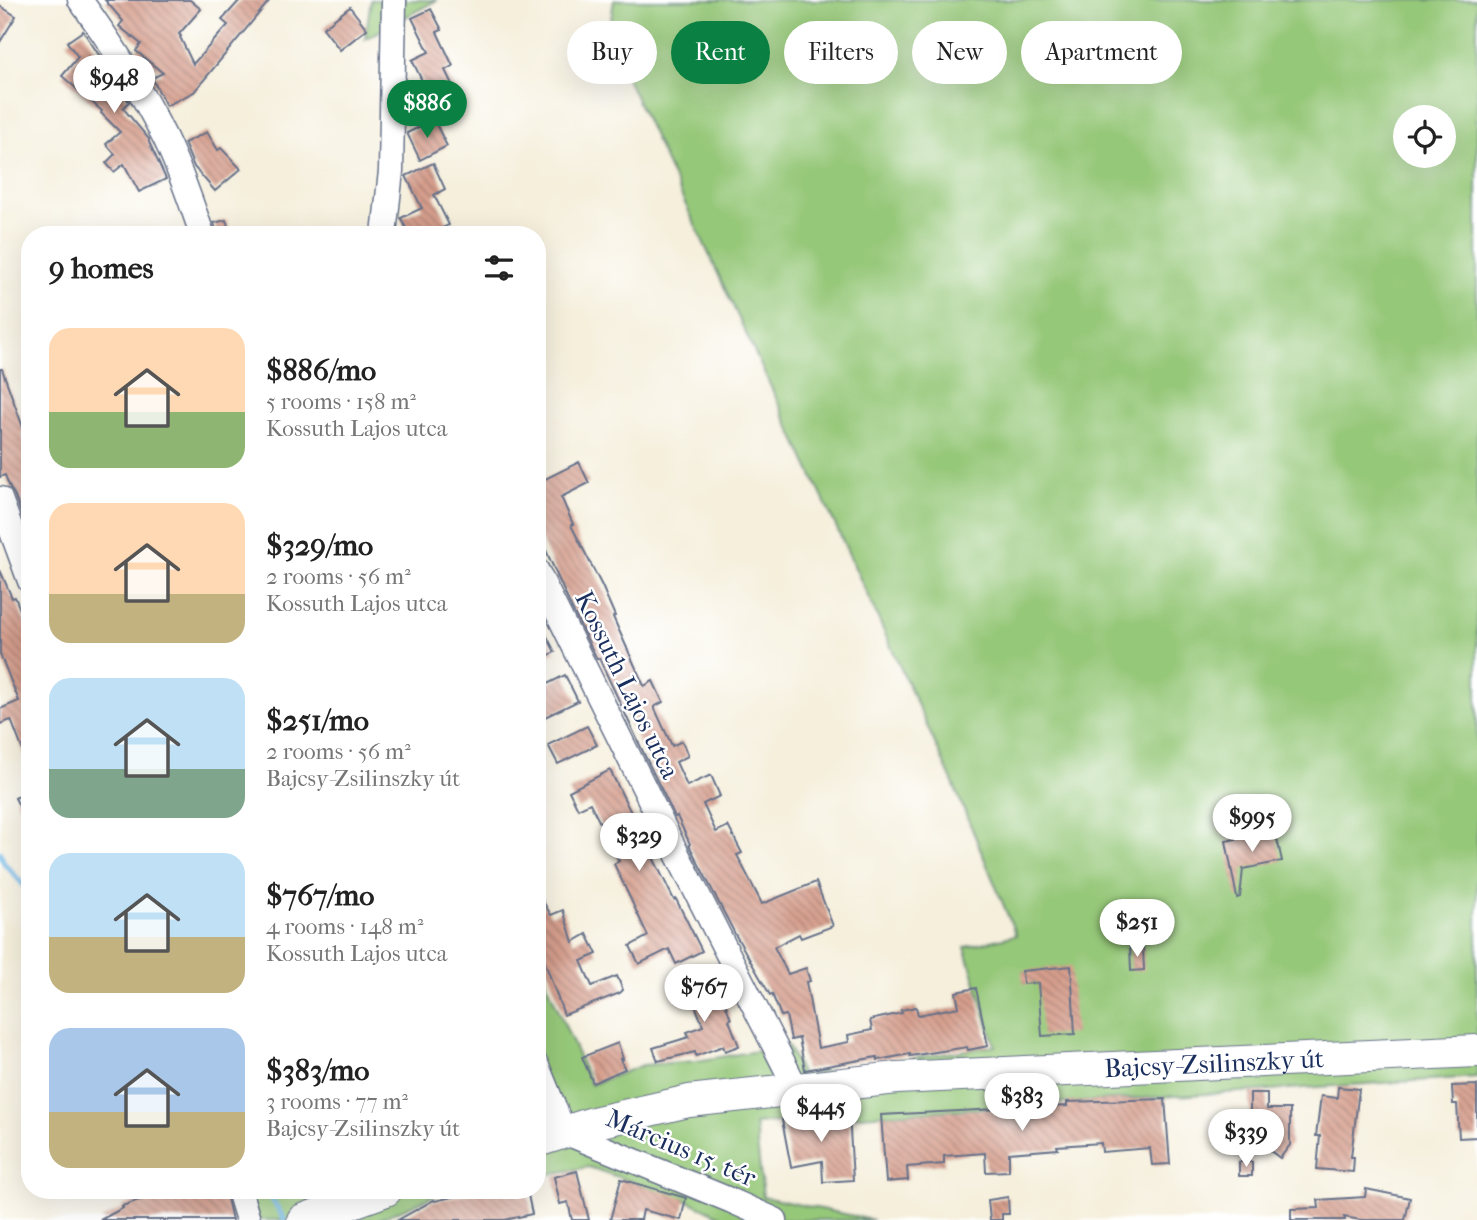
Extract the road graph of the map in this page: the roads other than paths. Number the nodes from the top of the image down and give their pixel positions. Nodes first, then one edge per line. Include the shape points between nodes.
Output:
1 (80, 0) edge
2 (394, 1) edge
3 (199, 226) edge
4 (385, 226) edge
5 (0, 499) edge
6 (21, 556) edge
7 (546, 589) edge
8 (1477, 1051) edge
9 (796, 1088) junction
10 (546, 1112) edge
11 (551, 1137) edge
12 (242, 1199) edge
13 (356, 1199) edge
14 (248, 1220) edge
15 (303, 1220) edge
16 (775, 1220) edge

1 - 3 street via 109,39 152,113
2 - 4 street via 391,171
5 - 6 street
7 - 9 street, Kossuth Lajos utca
8 - 9 main road, Bajcsy-Zsilinszky út via 897,1078
9 - 11 main road, Bajcsy-Zsilinszky út via 689,1101
10 - 11 street
11 - 16 street, Március 15. tér
12 - 14 street
13 - 15 main road

